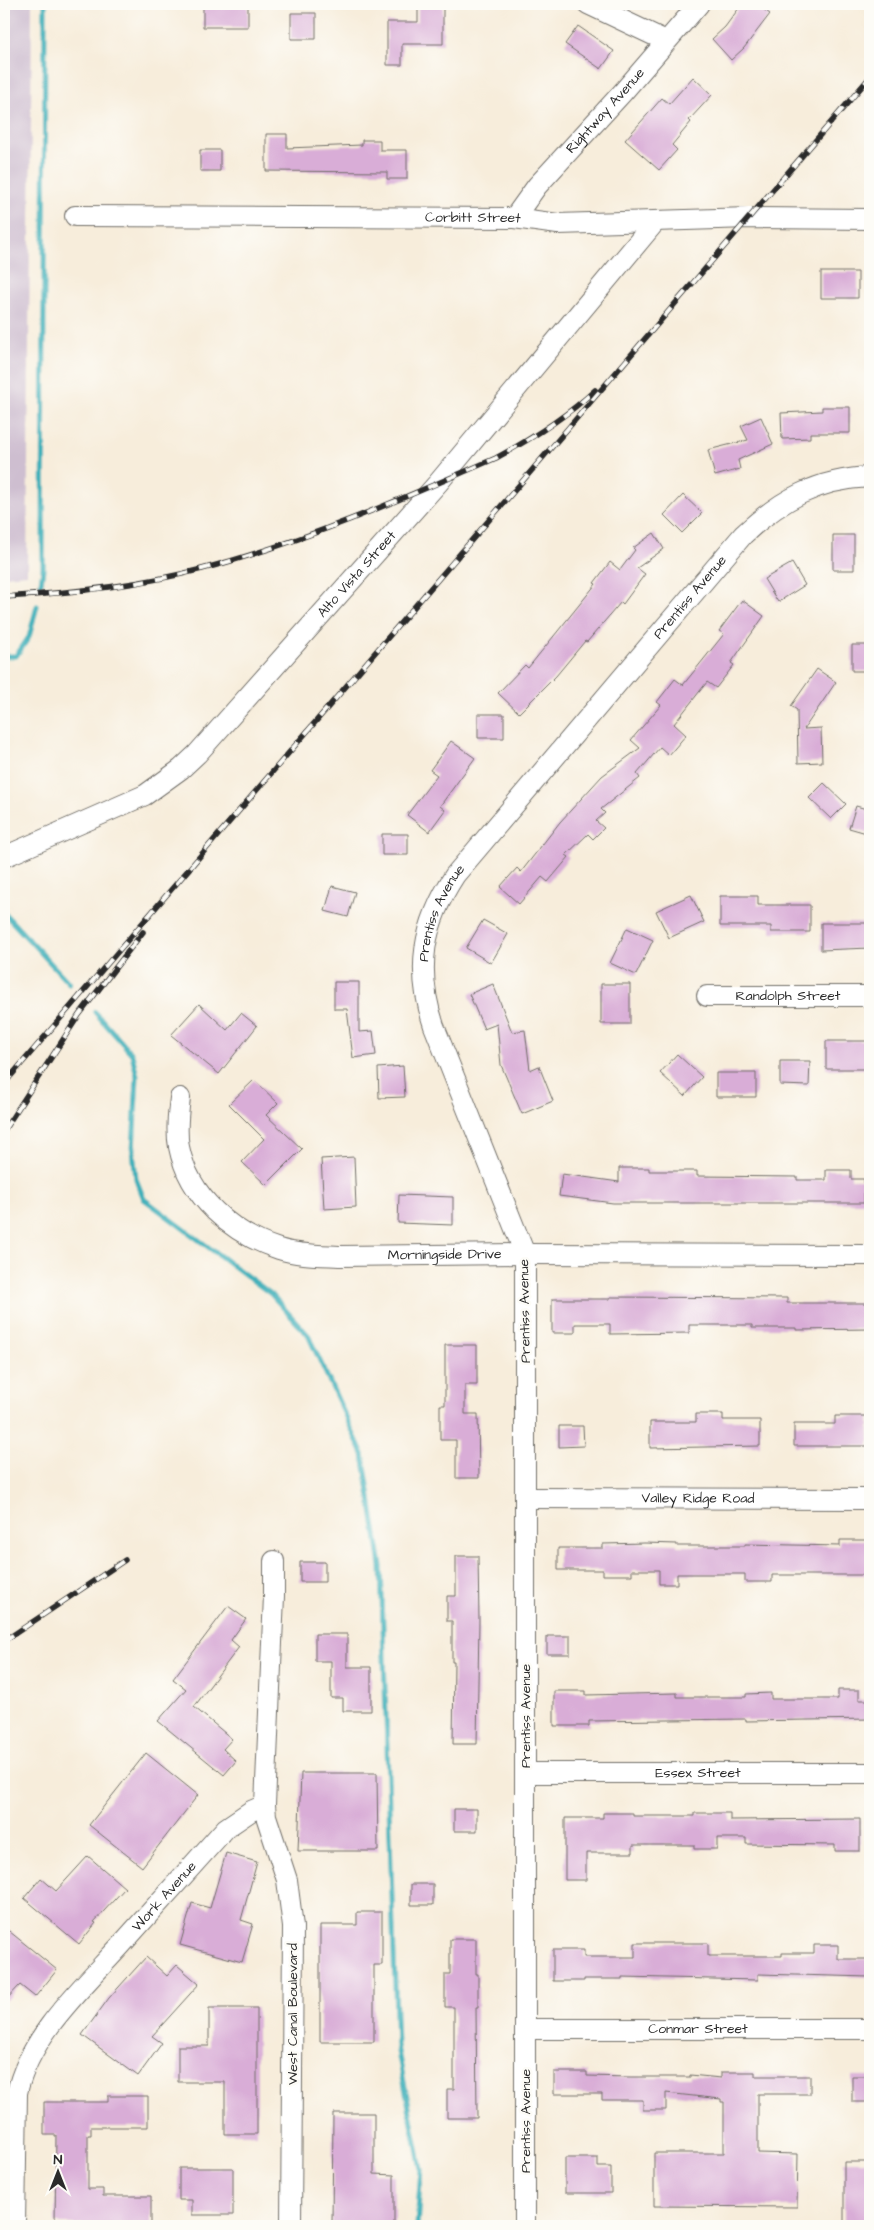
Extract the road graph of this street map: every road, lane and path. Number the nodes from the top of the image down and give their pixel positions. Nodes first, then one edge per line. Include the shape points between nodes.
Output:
1 (588, 4) edge
2 (698, 4) edge
3 (666, 41) junction
4 (75, 216) dead end
5 (514, 218) junction
6 (870, 219) edge
7 (655, 222) junction
8 (870, 478) edge
9 (4, 857) edge
10 (707, 996) dead end
11 (870, 996) edge
12 (180, 1098) dead end
13 (525, 1254) junction
14 (870, 1255) edge
15 (526, 1498) junction
16 (870, 1499) edge
17 (274, 1561) dead end
18 (526, 1773) junction
19 (870, 1773) edge
20 (265, 1805) junction
21 (526, 2029) junction
22 (870, 2029) edge
23 (15, 2226) edge
24 (291, 2226) edge
25 (525, 2226) edge

1 - 3 street
2 - 3 street, Rightway Avenue
3 - 5 street, Rightway Avenue via 537,186
4 - 5 street, Corbitt Street
5 - 7 street, Corbitt Street via 558,224
6 - 7 street, Corbitt Street via 749,218
7 - 9 street, Alto Vista Street via 438,483 197,754 145,795
8 - 13 street, Prentiss Avenue via 835,482 797,494 743,535 444,892 424,950 428,1007
10 - 11 street, Randolph Street
12 - 13 street, Morningside Drive via 178,1131 186,1171 198,1193 212,1209 253,1238 279,1249 316,1255
13 - 14 street, Morningside Drive
13 - 15 street, Prentiss Avenue
15 - 16 street, Valley Ridge Road
15 - 18 street, Prentiss Avenue
17 - 20 street
18 - 19 street, Essex Street
18 - 21 street, Prentiss Avenue
20 - 23 street, Work Avenue via 226,1828 82,1987 32,2049 17,2093
20 - 24 street, West Canal Boulevard via 288,1880 293,1926
21 - 22 street, Conmar Street
21 - 25 street, Prentiss Avenue

